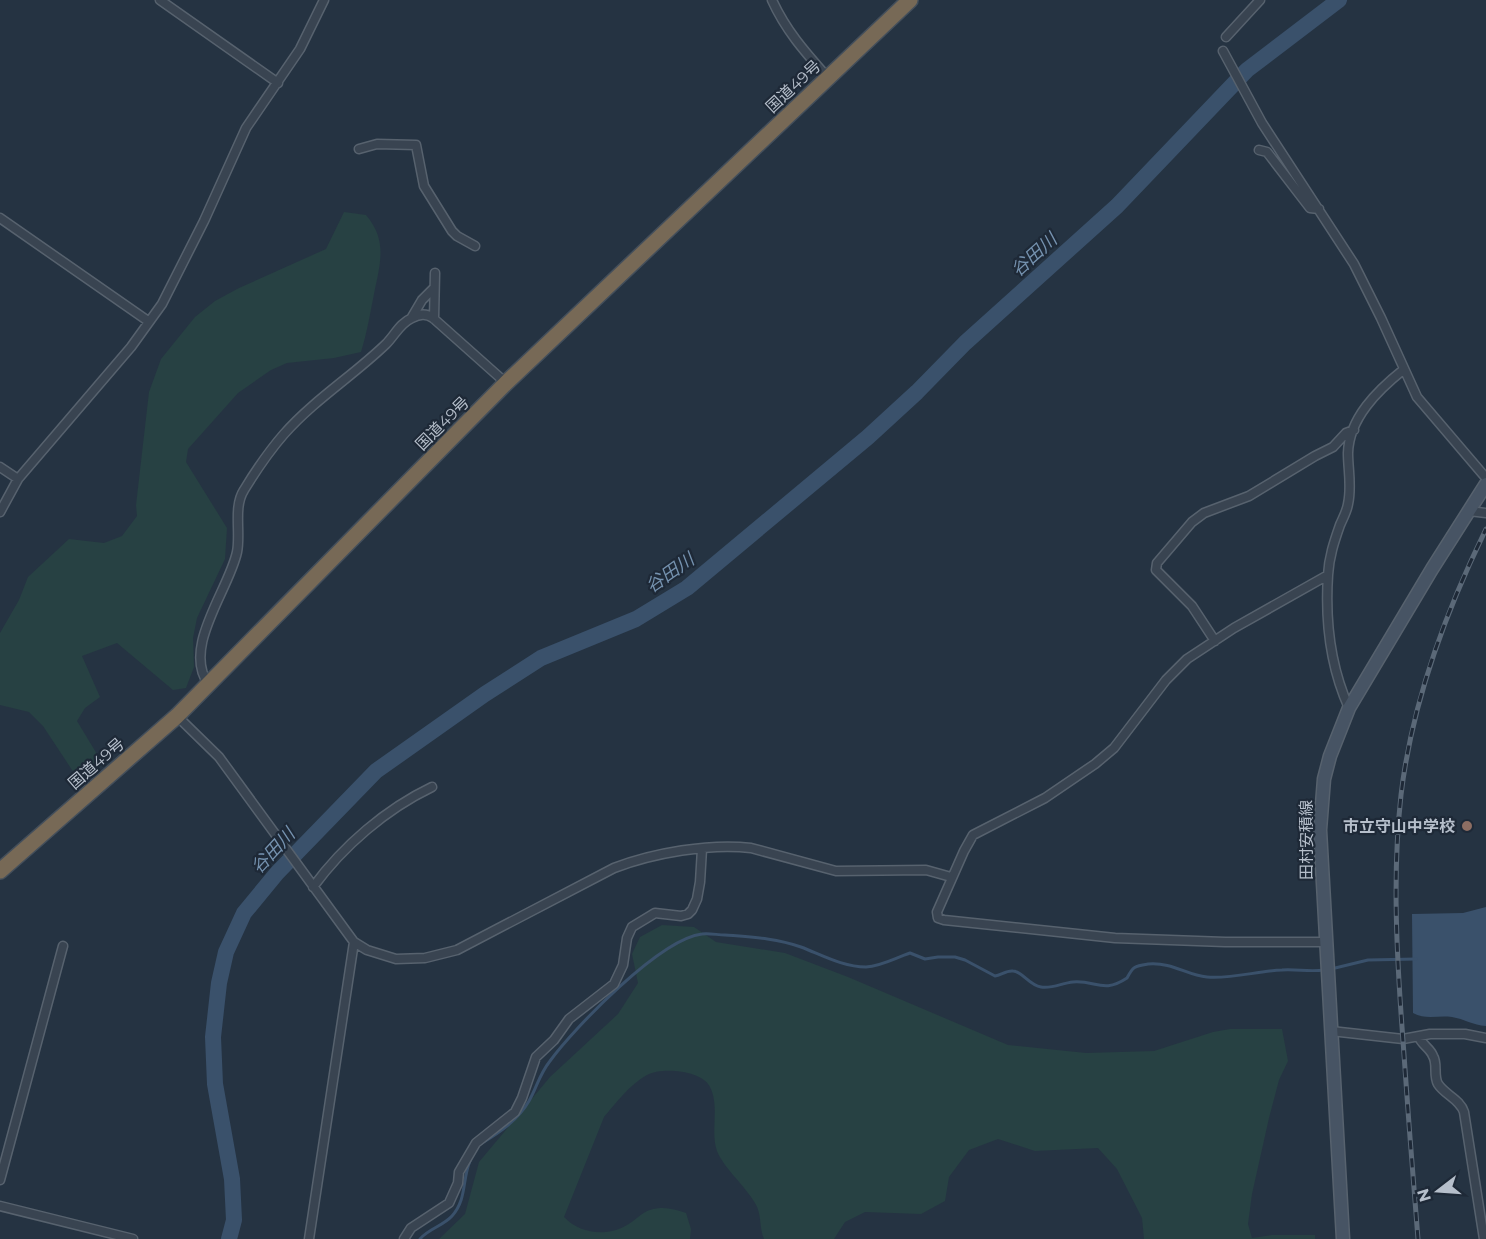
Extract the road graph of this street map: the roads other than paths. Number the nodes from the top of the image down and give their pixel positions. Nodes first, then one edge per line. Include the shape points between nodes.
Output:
1 (160, 0) edge
2 (324, 0) edge
3 (772, 0) edge
4 (910, 0) edge
5 (1260, 0) edge
6 (1226, 37) dead end
7 (1222, 51) dead end
8 (828, 78) junction
9 (278, 83) junction
10 (359, 148) dead end
11 (1260, 150) dead end
12 (1319, 208) junction
13 (0, 218) edge
14 (475, 246) dead end
15 (435, 273) dead end
16 (434, 288) junction
17 (412, 317) junction
18 (435, 319) junction
19 (148, 321) junction
20 (1403, 370) junction
21 (506, 383) junction
22 (1354, 430) junction
23 (0, 467) edge
24 (1486, 478) edge
25 (18, 479) junction
26 (1486, 484) edge
27 (1469, 511) junction
28 (0, 512) edge
29 (1486, 513) edge
30 (1328, 575) junction
31 (1215, 641) junction
32 (209, 685) junction
33 (1349, 708) junction
34 (177, 716) junction
35 (432, 787) dead end
36 (702, 849) junction
37 (0, 871) edge
38 (951, 877) junction
39 (312, 886) junction
40 (354, 942) junction
41 (1326, 942) junction
42 (63, 946) dead end
43 (1331, 1031) junction
44 (1419, 1037) junction
45 (1486, 1038) edge
46 (0, 1180) edge
47 (0, 1206) edge
48 (133, 1239) edge
49 (309, 1239) edge
50 (404, 1239) edge
51 (1344, 1239) edge
52 (1484, 1239) edge

1 - 9 street
2 - 9 street
3 - 8 street via 795,41
4 - 8 highway, 国道49号
5 - 6 street
7 - 12 street via 1262,123
8 - 21 highway, 国道49号
9 - 19 street via 246,128 170,288
10 - 14 street via 377,144 416,146 426,191 452,231
11 - 12 street via 1267,152 1310,208
12 - 20 street via 1354,264
13 - 19 street
15 - 16 street
16 - 17 street
16 - 18 street
17 - 18 street via 425,314
17 - 32 street via 293,424 243,490 233,566 202,646 203,676
18 - 21 street
19 - 25 street via 131,347
20 - 22 street via 1367,405
20 - 24 street via 1426,410
21 - 32 highway, 国道49号
22 - 30 street via 1348,448 1348,507 1331,552
22 - 31 street via 1333,447 1249,496 1204,513 1157,563 1156,570 1191,606
23 - 25 street
25 - 28 street
26 - 27 main road, 田村安積線
27 - 29 street
27 - 33 main road, 田村安積線
30 - 31 street
30 - 33 street via 1330,653
31 - 38 street via 1176,669 1114,748 1095,764 1045,798 973,835
32 - 34 highway, 国道49号
33 - 41 main road, 田村安積線 via 1330,756 1321,806
34 - 37 highway, 国道49号
34 - 39 street via 219,757
35 - 39 street via 409,798 365,832
36 - 38 street via 738,846 836,871 926,870
36 - 40 street via 614,868 457,950 425,958 396,959
36 - 50 street via 697,899 692,910 681,916 655,913 633,927 614,984 569,1019 536,1057 515,1112 476,1143 459,1172 449,1203 411,1228
38 - 41 street via 937,912 938,918 944,920 1115,938
39 - 40 street
40 - 49 street
41 - 43 main road, 田村安積線
42 - 46 street
43 - 44 street via 1403,1039
43 - 51 main road, 田村安積線
44 - 45 street via 1454,1034
44 - 52 street via 1433,1055 1439,1085 1463,1107
47 - 48 street

